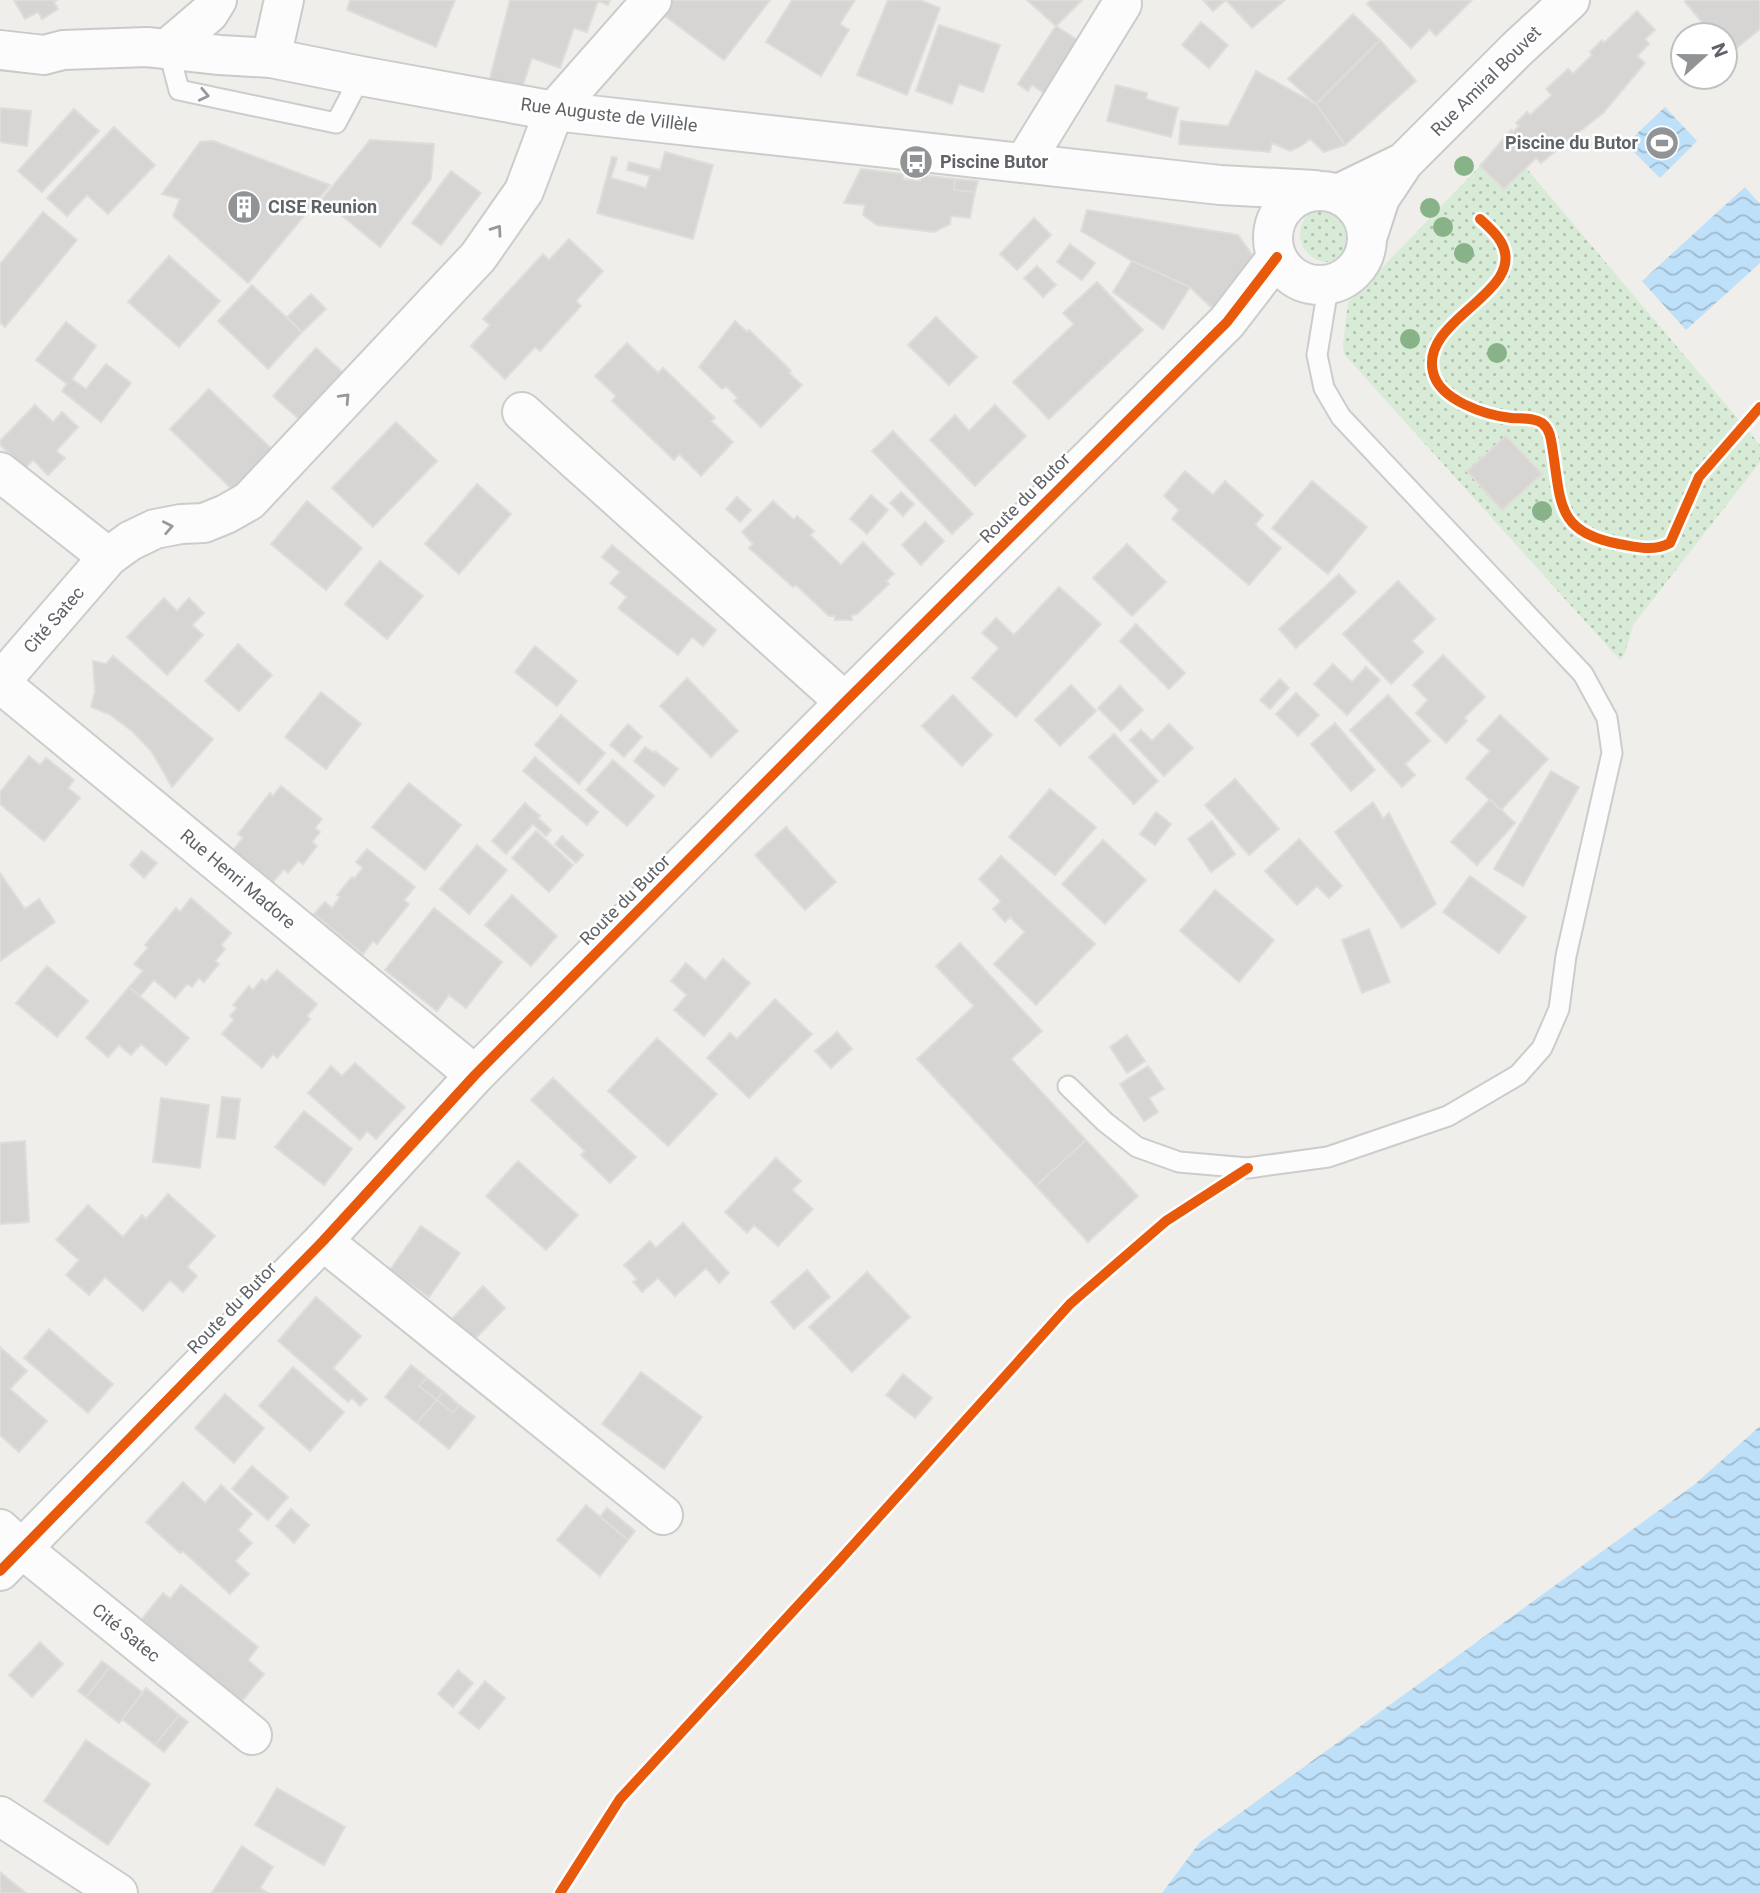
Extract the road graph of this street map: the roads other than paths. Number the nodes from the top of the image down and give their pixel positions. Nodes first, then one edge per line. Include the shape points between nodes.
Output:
1 (217, 0) edge
2 (284, 0) edge
3 (652, 0) edge
4 (1570, 0) edge
5 (1122, 4) dead end
6 (168, 48) junction
7 (0, 50) edge
8 (271, 58) junction
9 (361, 76) junction
10 (554, 111) junction
11 (1404, 162) junction
12 (1024, 163) junction
13 (1220, 185) junction
14 (1326, 192) junction
15 (1368, 235) junction
16 (1275, 250) junction
17 (1324, 283) junction
18 (1227, 322) junction
19 (522, 412) dead end
20 (0, 472) edge
21 (108, 557) junction
22 (0, 682) edge
23 (845, 702) junction
24 (475, 1075) junction
25 (1068, 1086) dead end
26 (323, 1241) junction
27 (663, 1515) dead end
28 (7, 1549) edge
29 (252, 1735) dead end
30 (0, 1816) edge
31 (118, 1893) edge

1 - 6 street via 209,13
2 - 8 street
3 - 10 street
4 - 11 street, Rue Amiral Bouvet
5 - 12 street
6 - 7 street, Rue Auguste de Villèle via 63,50 44,55
6 - 8 street, Rue Auguste de Villèle
6 -> 9 lane via 179,90 336,123
8 - 9 street, Rue Auguste de Villèle
9 - 10 street, Rue Auguste de Villèle
10 - 12 street, Rue Auguste de Villèle
21 -> 10 street, Cité Satec via 155,529 204,523 248,501 478,257 524,191
11 - 14 street, Rue Amiral Bouvet
11 - 15 street, Rue Amiral Bouvet via 1380,198
12 - 13 street, Rue Auguste de Villèle
13 - 14 street, Rue Auguste de Villèle
13 - 16 street
14 - 15 street via 1349,200 1359,210
14 - 16 street via 1301,194 1289,202 1274,228
15 - 17 street via 1367,250 1350,275
16 - 17 street via 1285,270 1296,279
16 - 18 street, Route du Butor
17 - 18 street, Route du Butor via 1290,291
17 - 25 lane via 1326,300 1317,355 1324,388 1341,418 1583,674 1607,718 1612,753 1566,956 1559,1009 1542,1048 1518,1074 1448,1116 1328,1157 1248,1168 1179,1162 1137,1147
18 - 23 street, Route du Butor
19 - 23 street
20 - 21 street
21 - 22 street, Cité Satec
22 - 24 street, Rue Henri Madore
23 - 24 street, Route du Butor
24 - 26 street, Route du Butor
26 - 27 street
26 - 28 street, Route du Butor
28 - 29 street, Cité Satec
30 - 31 street

